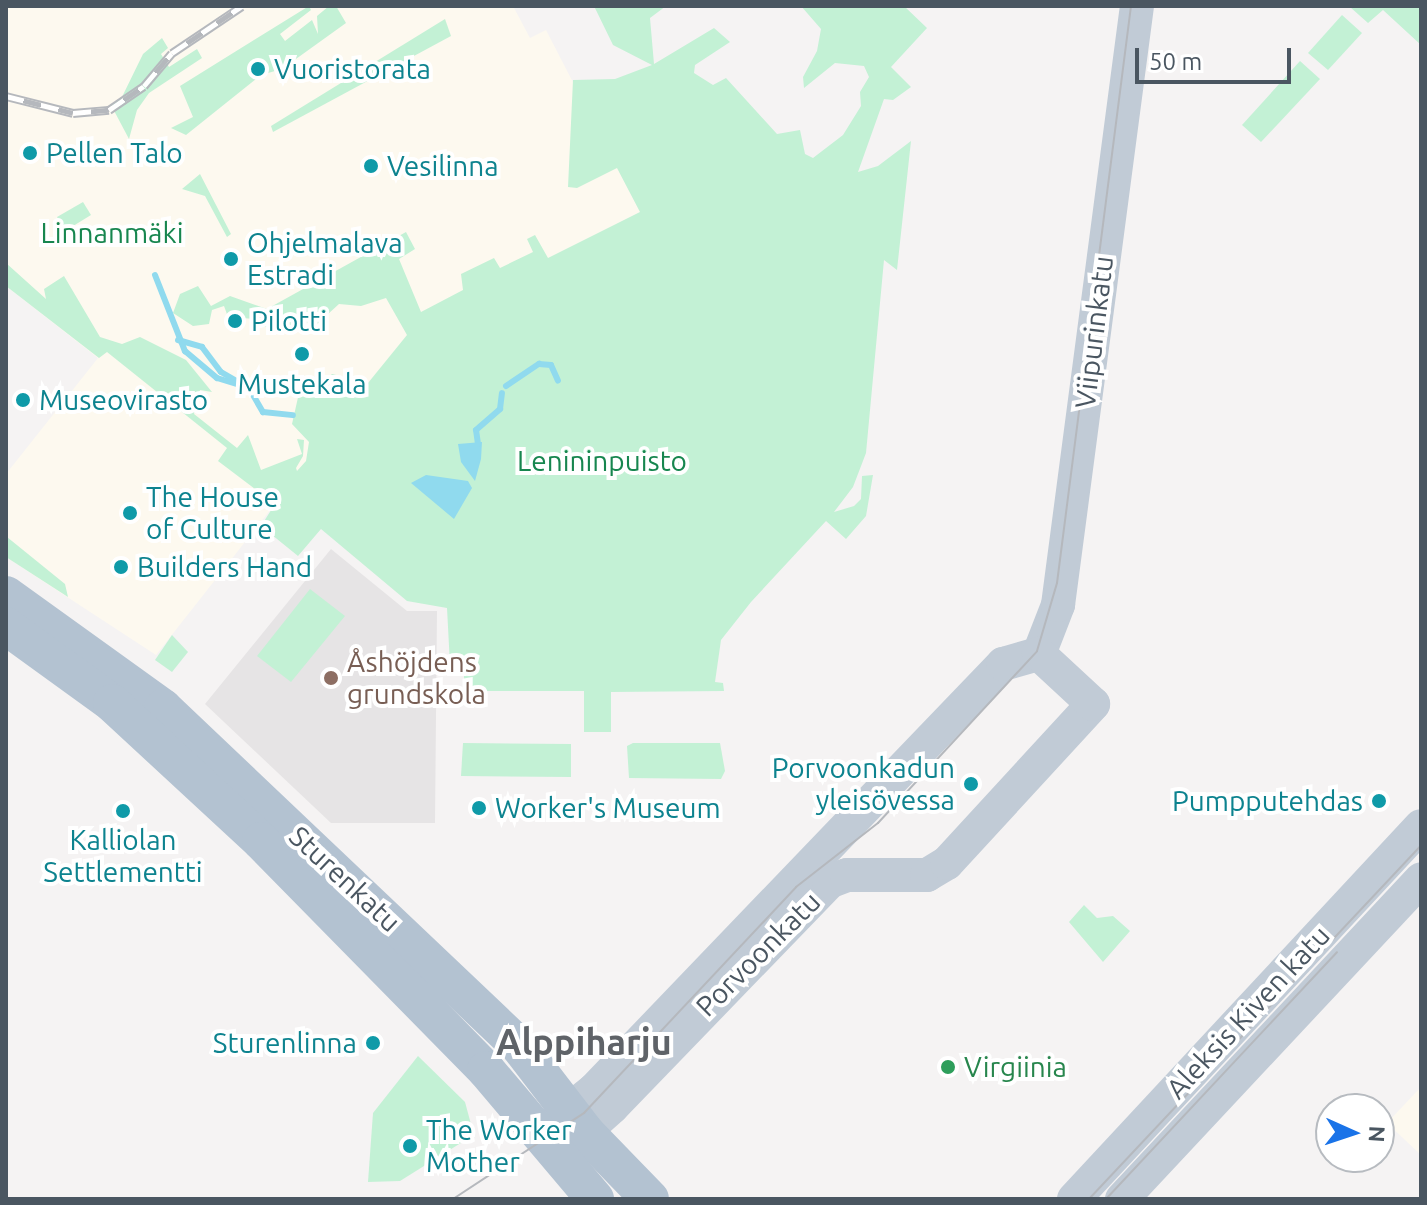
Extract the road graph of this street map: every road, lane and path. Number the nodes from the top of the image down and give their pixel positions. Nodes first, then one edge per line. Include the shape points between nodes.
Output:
1 (1137, 6) edge
2 (6, 595) edge
3 (6, 626) edge
4 (1039, 654) junction
5 (1421, 826) edge
6 (833, 843) junction
7 (869, 875) junction
8 (1421, 879) edge
9 (578, 1122) junction
10 (546, 1145) junction
11 (595, 1199) edge
12 (650, 1199) edge
13 (1074, 1199) edge
14 (1122, 1199) edge

1 - 4 street, Viipurinkatu via 1058,605
2 - 9 main road, Sturenkatu via 163,708 484,1011
3 - 10 main road, Sturenkatu via 112,703 261,841 486,1070
4 - 6 street, Porvoonkatu via 1003,664
4 - 7 street, Porvoonkatu via 1093,704 947,863 927,875
5 - 13 street, Aleksis Kiven katu
6 - 7 street
6 - 9 street, Porvoonkatu
7 - 9 street, Porvoonkatu via 829,882
8 - 14 street, Aleksis Kiven katu
9 - 10 street, Porvoonkatu
9 - 12 main road, Sturenkatu
10 - 11 main road, Sturenkatu

